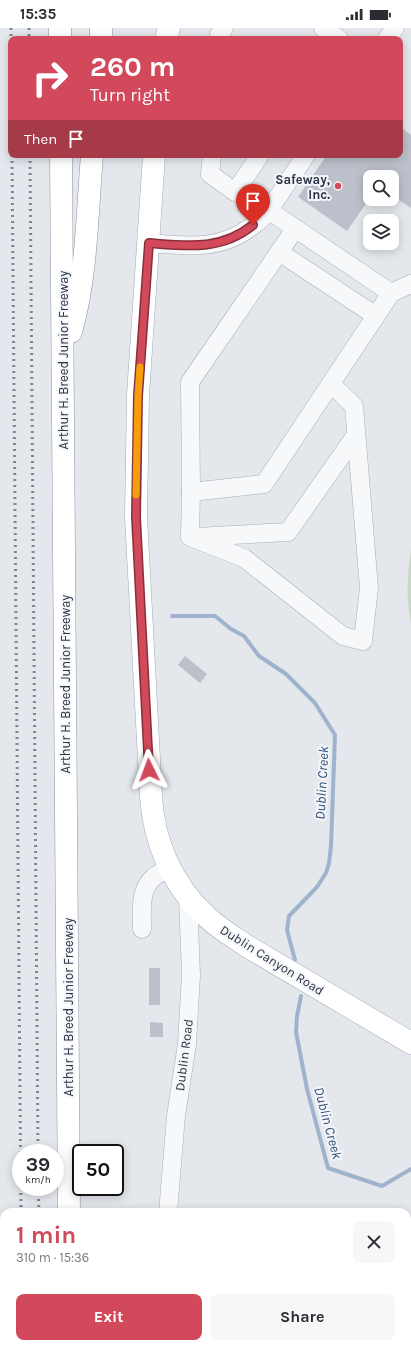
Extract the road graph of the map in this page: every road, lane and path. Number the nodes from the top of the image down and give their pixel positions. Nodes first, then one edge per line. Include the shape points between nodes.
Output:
1 (323, 28) edge
2 (335, 36) edge
3 (61, 158) edge
4 (92, 158) edge
5 (154, 158) edge
6 (212, 158) edge
7 (258, 158) edge
8 (304, 158) edge
9 (268, 210) junction
10 (295, 228) junction
11 (149, 243) junction
12 (279, 252) junction
13 (411, 284) edge
14 (392, 293) junction
15 (376, 316) junction
16 (63, 360) junction
17 (331, 384) junction
18 (356, 435) junction
19 (191, 492) junction
20 (190, 537) junction
21 (169, 867) junction
22 (188, 897) junction
23 (142, 929) dead end
24 (411, 1043) edge
25 (69, 1208) edge
26 (168, 1208) edge

1 - 2 street
3 - 16 main road, Arthur H. Breed Junior Freeway
4 - 16 main road via 85,253 72,327
5 - 11 main road, Dublin Canyon Road
6 - 7 street via 210,174 235,192
8 - 9 street
9 - 10 street
9 - 11 street via 244,233 230,240 215,244 183,246
10 - 12 street
10 - 14 street
11 - 21 main road, Dublin Canyon Road via 138,396 136,517 151,807 158,839
12 - 15 street
12 - 19 street via 190,382
13 - 14 street
14 - 15 street
15 - 17 street
16 - 25 main road, Arthur H. Breed Junior Freeway
17 - 18 street via 354,406
17 - 19 street via 264,484
18 - 20 street via 288,532
18 - 20 street via 369,588 363,641 343,636 244,558
19 - 20 street
21 - 22 main road, Dublin Canyon Road
21 - 23 street via 146,886 142,905
22 - 24 main road, Dublin Canyon Road via 205,916 245,945
22 - 26 street, Dublin Road via 191,975

